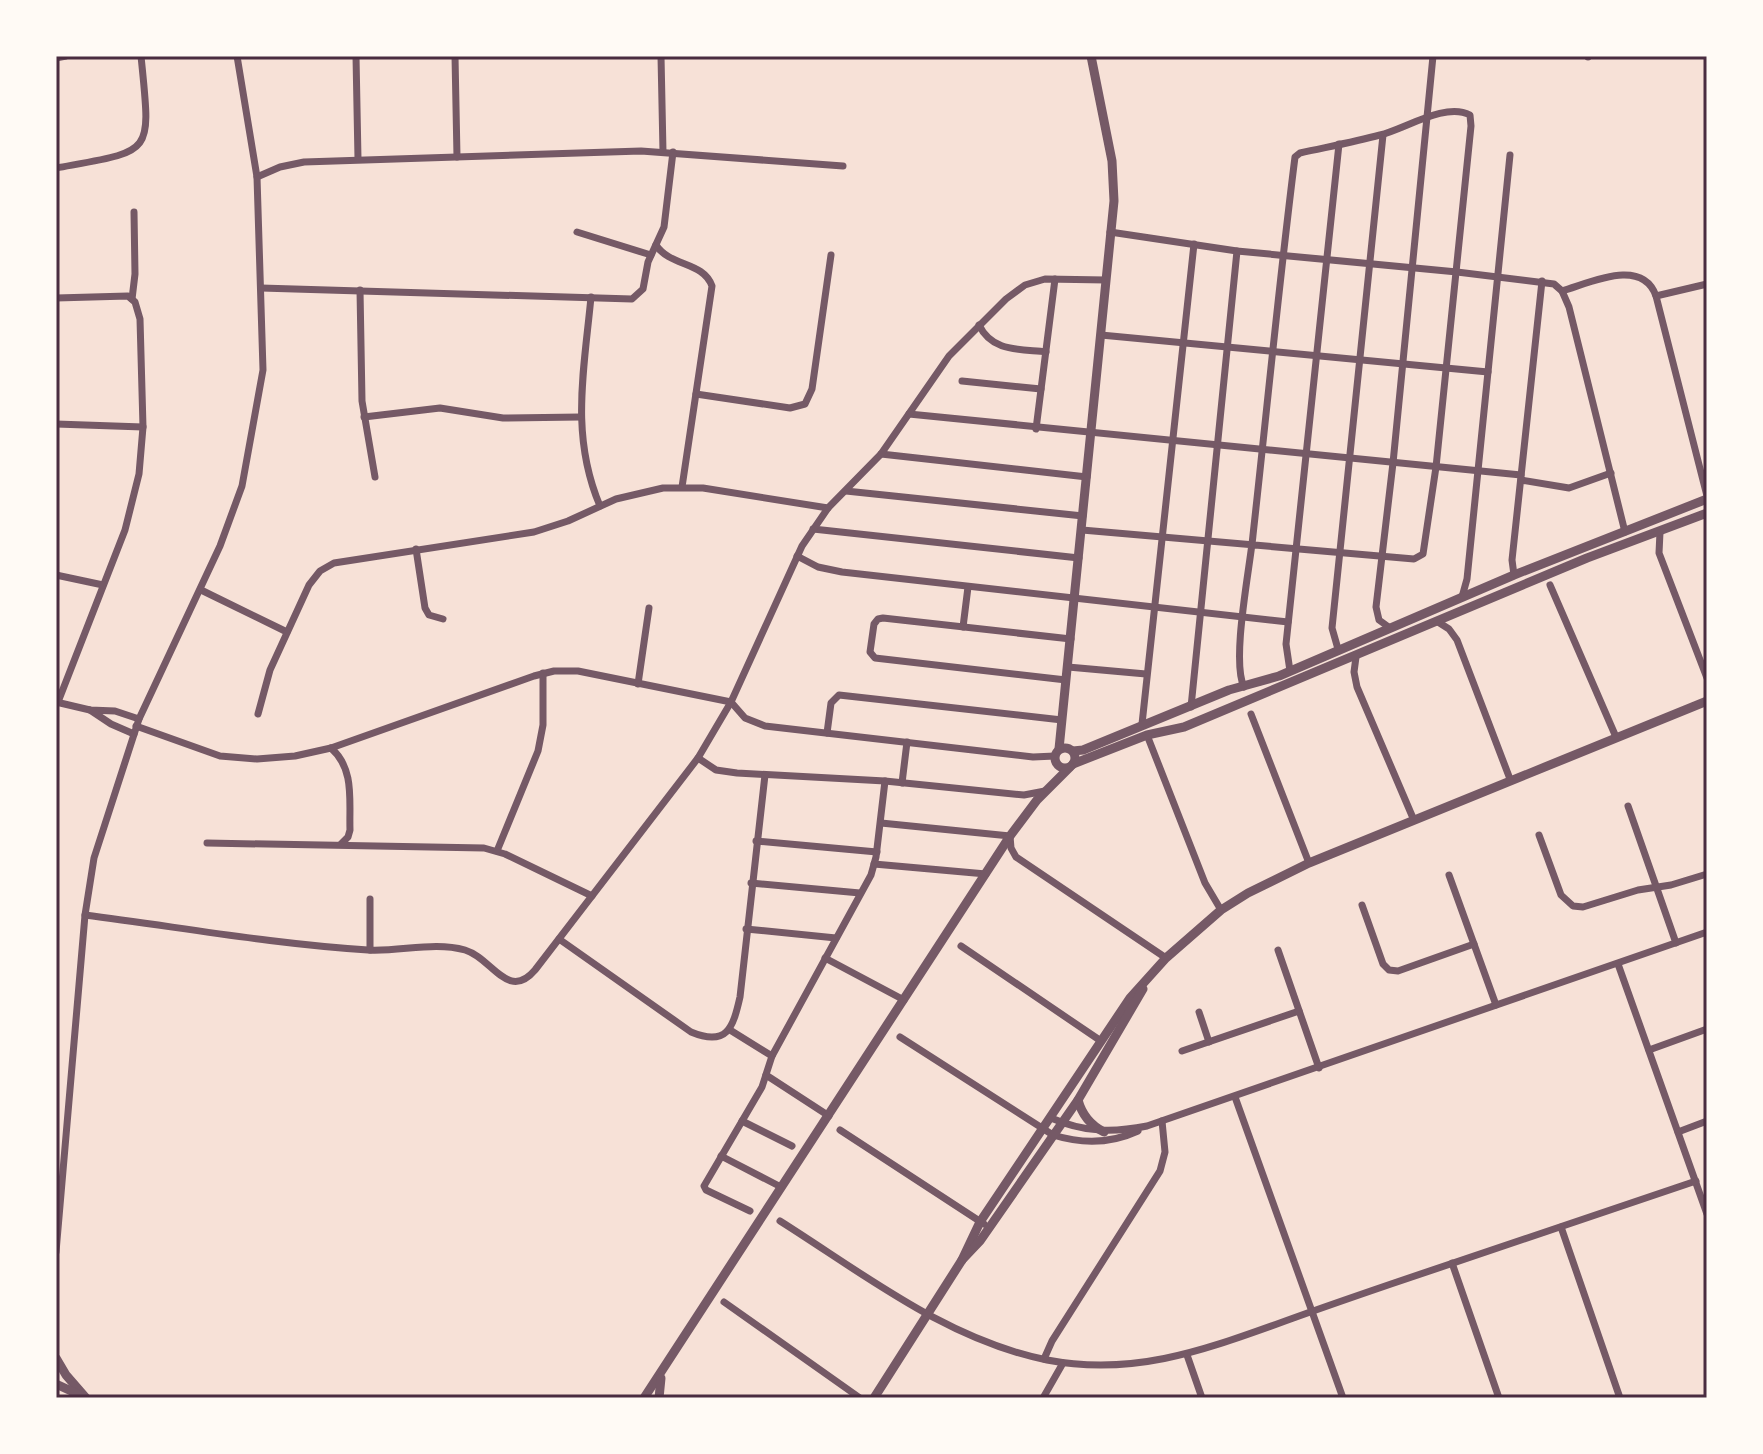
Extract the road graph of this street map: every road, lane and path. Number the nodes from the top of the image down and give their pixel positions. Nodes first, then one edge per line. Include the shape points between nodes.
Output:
1 (66, 56) edge
2 (141, 56) edge
3 (237, 56) edge
4 (356, 56) edge
5 (455, 56) edge
6 (661, 56) edge
7 (1091, 56) edge
8 (1433, 56) edge
9 (56, 58) edge
10 (1429, 116) junction
11 (1383, 135) junction
12 (1339, 144) junction
13 (663, 152) junction
14 (673, 152) junction
15 (1510, 155) dead end
16 (457, 157) junction
17 (358, 159) junction
18 (843, 166) dead end
19 (56, 168) edge
20 (257, 177) junction
21 (134, 212) dead end
22 (577, 232) dead end
23 (1110, 232) junction
24 (1194, 244) junction
25 (656, 245) junction
26 (1237, 251) junction
27 (651, 255) junction
28 (831, 255) dead end
29 (1283, 255) junction
30 (1327, 261) junction
31 (1370, 264) junction
32 (1412, 268) junction
33 (1457, 272) junction
34 (1497, 277) junction
35 (1055, 279) junction
36 (1106, 280) junction
37 (1542, 281) junction
38 (1707, 284) edge
39 (261, 288) junction
40 (360, 290) junction
41 (1562, 291) junction
42 (1656, 296) junction
43 (591, 297) junction
44 (56, 298) edge
45 (132, 299) junction
46 (979, 325) junction
47 (1101, 335) junction
48 (1184, 343) junction
49 (1228, 347) junction
50 (1274, 351) junction
51 (1046, 352) junction
52 (1315, 355) junction
53 (1360, 359) junction
54 (1403, 364) junction
55 (1447, 367) junction
56 (1488, 372) junction
57 (962, 381) dead end
58 (1041, 389) junction
59 (696, 394) junction
60 (909, 414) junction
61 (364, 417) junction
62 (580, 417) junction
63 (56, 424) edge
64 (143, 427) junction
65 (1036, 429) junction
66 (1091, 434) junction
67 (1174, 442) junction
68 (1218, 446) junction
69 (1263, 450) junction
70 (881, 454) junction
71 (1305, 455) junction
72 (1350, 459) junction
73 (1393, 463) junction
74 (1436, 467) junction
75 (1478, 471) junction
76 (1611, 473) junction
77 (375, 477) dead end
78 (1087, 477) junction
79 (1521, 478) junction
80 (682, 487) junction
81 (846, 491) junction
82 (1707, 498) edge
83 (600, 506) junction
84 (828, 508) junction
85 (1707, 513) edge
86 (1083, 516) junction
87 (813, 529) junction
88 (1082, 530) junction
89 (1625, 532) junction
90 (1660, 532) junction
91 (1163, 538) junction
92 (1208, 542) junction
93 (1252, 546) junction
94 (416, 549) junction
95 (1295, 549) junction
96 (1340, 553) junction
97 (797, 556) junction
98 (1381, 556) junction
99 (1079, 558) junction
100 (56, 575) edge
101 (1514, 575) junction
102 (103, 585) junction
103 (1550, 585) dead end
104 (968, 587) junction
105 (201, 590) junction
106 (1462, 597) junction
107 (1075, 599) junction
108 (1155, 607) junction
109 (649, 608) dead end
110 (1201, 612) junction
111 (1244, 617) junction
112 (443, 619) dead end
113 (1288, 622) junction
114 (1438, 622) junction
115 (963, 627) junction
116 (1390, 628) junction
117 (287, 632) junction
118 (1071, 639) junction
119 (1338, 649) junction
120 (1356, 657) junction
121 (1068, 667) junction
122 (1290, 671) junction
123 (543, 673) junction
124 (1146, 674) junction
125 (1707, 678) edge
126 (1066, 680) junction
127 (638, 684) junction
128 (1244, 687) junction
129 (1707, 701) edge
130 (57, 702) edge
131 (731, 702) junction
132 (1191, 707) junction
133 (90, 710) junction
134 (258, 714) dead end
135 (1251, 714) dead end
136 (1156, 719) junction
137 (1062, 720) junction
138 (1142, 724) junction
139 (136, 726) junction
140 (1160, 732) junction
141 (827, 733) junction
142 (1147, 735) junction
143 (1616, 737) junction
144 (907, 742) junction
145 (331, 748) junction
146 (1073, 751) junction
147 (1057, 752) junction
148 (698, 758) junction
149 (1071, 766) junction
150 (765, 775) junction
151 (1510, 779) junction
152 (885, 781) junction
153 (902, 783) junction
154 (1045, 791) junction
155 (1628, 806) dead end
156 (1413, 818) junction
157 (881, 823) junction
158 (1539, 835) dead end
159 (1010, 836) junction
160 (756, 841) junction
161 (207, 843) dead end
162 (338, 844) junction
163 (497, 851) junction
164 (877, 852) junction
165 (1309, 863) junction
166 (874, 864) junction
167 (986, 874) junction
168 (1707, 874) edge
169 (1449, 875) dead end
170 (751, 883) junction
171 (1656, 887) junction
172 (860, 893) junction
173 (592, 896) junction
174 (370, 899) dead end
175 (1362, 905) dead end
176 (1221, 910) junction
177 (85, 915) junction
178 (746, 929) junction
179 (1707, 932) edge
180 (836, 938) junction
181 (559, 939) junction
182 (1676, 943) junction
183 (1474, 944) junction
184 (961, 946) dead end
185 (370, 950) junction
186 (1278, 950) dead end
187 (825, 958) junction
188 (1166, 958) junction
189 (1618, 964) junction
190 (1145, 982) junction
191 (904, 1000) junction
192 (1496, 1005) junction
193 (1299, 1011) junction
194 (1199, 1012) dead end
195 (1707, 1029) edge
196 (730, 1030) junction
197 (900, 1037) dead end
198 (1101, 1041) junction
199 (1209, 1042) junction
200 (1649, 1050) junction
201 (1182, 1051) dead end
202 (772, 1056) junction
203 (1319, 1068) junction
204 (766, 1075) junction
205 (1235, 1097) junction
206 (1078, 1100) junction
207 (829, 1116) junction
208 (1051, 1118) junction
209 (742, 1121) junction
210 (1162, 1121) junction
211 (1707, 1121) edge
212 (1062, 1122) junction
213 (1147, 1126) junction
214 (840, 1130) dead end
215 (1042, 1130) junction
216 (1104, 1132) junction
217 (1678, 1132) junction
218 (1053, 1135) junction
219 (792, 1146) dead end
220 (721, 1156) junction
221 (1696, 1181) junction
222 (781, 1187) junction
223 (750, 1211) dead end
224 (1707, 1214) edge
225 (780, 1221) dead end
226 (985, 1225) junction
227 (1561, 1227) junction
228 (56, 1252) edge
229 (1452, 1263) junction
230 (724, 1302) dead end
231 (1313, 1311) junction
232 (928, 1315) junction
233 (1187, 1355) junction
234 (56, 1358) edge
235 (1044, 1359) junction
236 (1063, 1363) junction
237 (662, 1370) junction
238 (56, 1384) edge
239 (86, 1398) edge
240 (644, 1398) edge
241 (659, 1398) edge
242 (860, 1398) edge
243 (874, 1398) edge
244 (1043, 1398) edge
245 (1202, 1398) edge
246 (1343, 1398) edge
247 (1499, 1398) edge
248 (1620, 1398) edge

1 - 9 street
2 - 19 street via 147,119 142,142 124,156
3 - 20 street
4 - 17 street
5 - 16 street
6 - 13 street
7 - 23 street via 1114,171
8 - 10 street
10 - 11 street
10 - 32 street
10 - 33 street via 1470,115
11 - 12 street
11 - 31 street
12 - 29 street via 1295,157
12 - 30 street
13 - 14 street
13 - 16 street
14 - 18 street
14 - 25 street via 664,227
15 - 34 street
16 - 17 street
17 - 20 street via 292,164
20 - 39 street
21 - 45 street
22 - 27 street
23 - 24 street
23 - 36 street
24 - 26 street
24 - 48 street
25 - 27 street
25 - 59 street via 670,260 702,271 712,286
26 - 29 street
26 - 49 street
27 - 43 street via 637,297
28 - 59 street via 812,389 805,404 790,408
29 - 30 street
29 - 50 street
30 - 31 street
30 - 52 street
31 - 32 street
31 - 53 street
32 - 33 street
32 - 54 street
33 - 34 street
33 - 55 street
34 - 37 street
34 - 56 street
35 - 36 street
35 - 46 street via 1015,292
35 - 51 street
36 - 47 street
37 - 41 street
37 - 79 street
38 - 42 street
39 - 40 street
39 - 105 street via 263,370 242,486
40 - 43 street
40 - 61 street
41 - 42 street via 1628,274 1645,279
41 - 76 street
42 - 82 street
43 - 62 street
44 - 45 street
45 - 64 street via 140,319
46 - 51 street via 999,346
46 - 60 street via 949,356
47 - 48 street
47 - 66 street
48 - 49 street
48 - 67 street
49 - 50 street
49 - 68 street
50 - 52 street
50 - 69 street
51 - 58 street
52 - 53 street
52 - 71 street
53 - 54 street
53 - 72 street
54 - 55 street
54 - 73 street
55 - 56 street
55 - 74 street
56 - 75 street
57 - 58 street
58 - 65 street
59 - 80 street
60 - 65 street
60 - 70 street
61 - 62 street via 440,408 503,418
61 - 77 street
62 - 83 street via 585,462
63 - 64 street
64 - 102 street via 139,474 125,530
65 - 66 street
66 - 67 street
66 - 78 street
67 - 68 street
67 - 91 street
68 - 69 street
68 - 92 street
69 - 71 street
69 - 93 street
70 - 78 street
70 - 81 street
71 - 72 street
71 - 95 street
72 - 73 street
72 - 96 street
73 - 74 street
73 - 98 street
74 - 75 street
74 - 98 street via 1423,554
75 - 79 street
75 - 106 street
76 - 79 street via 1569,488
76 - 89 street
78 - 86 street
79 - 101 street
80 - 83 street via 634,494
80 - 84 street
81 - 84 street
81 - 86 street
82 - 89 street
83 - 94 street via 534,532
84 - 87 street
85 - 90 street
86 - 88 street
87 - 97 street
87 - 99 street
88 - 91 street
88 - 99 street
89 - 101 street
90 - 114 street
90 - 125 street via 1659,553
91 - 92 street
91 - 108 street
92 - 93 street
92 - 110 street
93 - 95 street
93 - 111 street
94 - 112 street via 425,608
94 - 117 street via 326,567 309,585
95 - 96 street
95 - 113 street
96 - 98 street
96 - 119 street via 1332,628
97 - 104 street via 830,570
97 - 131 street
98 - 116 street via 1376,613
99 - 107 street
100 - 102 street
101 - 106 street
102 - 130 street
103 - 143 street
104 - 107 street
104 - 115 street
105 - 117 street
105 - 139 street
106 - 116 street
107 - 108 street
107 - 118 street
108 - 110 street
108 - 124 street
109 - 127 street
110 - 111 street
110 - 132 street
111 - 113 street
111 - 128 street via 1239,663
113 - 122 street
114 - 120 street
114 - 151 street via 1457,640
115 - 118 street
115 - 126 street via 878,619 870,652 875,658
116 - 119 street
117 - 134 street via 265,681
118 - 121 street
119 - 122 street
120 - 140 street
120 - 156 street via 1357,687
121 - 124 street
121 - 126 street
122 - 128 street
123 - 127 street via 578,671
123 - 145 street
123 - 163 street via 538,751
124 - 138 street
126 - 137 street
127 - 131 street
128 - 132 street
129 - 143 street
130 - 133 street
131 - 141 street via 758,724
131 - 148 street
132 - 136 street
133 - 139 street via 111,724
133 - 139 street via 115,711
135 - 165 street
136 - 138 street
136 - 140 street
137 - 141 street via 839,695 831,703
137 - 147 street
138 - 146 street
139 - 145 street via 229,757 276,758
139 - 177 street via 94,858
140 - 142 street
141 - 144 street
142 - 149 street
142 - 176 street via 1205,883
143 - 151 street
144 - 147 street via 1033,757
144 - 153 street
145 - 162 street via 348,774 349,834
146 - 147 street
146 - 149 street
147 - 149 street via 1059,766
148 - 150 street via 716,770
148 - 173 street
149 - 154 street
150 - 152 street
150 - 160 street
151 - 156 street
152 - 153 street
152 - 157 street
153 - 154 street via 1024,795
154 - 159 street
155 - 171 street
156 - 165 street
157 - 159 street
157 - 164 street
158 - 171 street via 1569,904 1583,907
159 - 167 street
159 - 188 street via 1016,857
160 - 164 street
160 - 170 street
161 - 162 street
162 - 163 street
163 - 173 street
164 - 166 street
165 - 176 street
166 - 167 street
166 - 172 street
167 - 191 street
168 - 171 street
169 - 183 street
170 - 172 street
170 - 178 street
171 - 182 street
172 - 180 street
173 - 181 street
174 - 185 street
175 - 183 street via 1389,970
176 - 188 street
177 - 185 street
177 - 228 street
178 - 180 street
178 - 196 street via 740,997
179 - 182 street
180 - 187 street
181 - 185 street via 531,975 518,982 504,979 479,956 461,949
181 - 196 street via 691,1032 714,1037
182 - 189 street
183 - 192 street
184 - 198 street
186 - 193 street
187 - 191 street
187 - 202 street
188 - 190 street
189 - 192 street
189 - 200 street
190 - 198 street
190 - 206 street
191 - 207 street
192 - 203 street
193 - 199 street
193 - 203 street
194 - 199 street
195 - 200 street
196 - 202 street
197 - 215 street
198 - 208 street
199 - 201 street
200 - 217 street
202 - 204 street
203 - 205 street
204 - 207 street
204 - 209 street
205 - 210 street
205 - 231 street
206 - 212 street
206 - 216 street via 1084,1116
207 - 222 street
208 - 212 street
208 - 215 street
209 - 219 street
209 - 220 street
210 - 213 street
210 - 235 street via 1165,1152 1160,1171
211 - 217 street
212 - 216 street
212 - 218 street
213 - 216 street
213 - 218 street via 1096,1142
214 - 226 street
215 - 218 street
215 - 226 street
217 - 221 street
218 - 226 street
220 - 222 street
220 - 223 street via 705,1189
221 - 224 street
221 - 227 street
222 - 237 street
225 - 232 street
226 - 232 street
227 - 229 street
227 - 248 street
229 - 231 street
229 - 247 street
230 - 242 street
231 - 233 street
231 - 246 street
232 - 235 street via 1008,1350
232 - 243 street
233 - 236 street via 1132,1364
233 - 245 street
234 - 239 street
235 - 236 street
236 - 244 street
237 - 240 street
237 - 241 street
238 - 239 street

